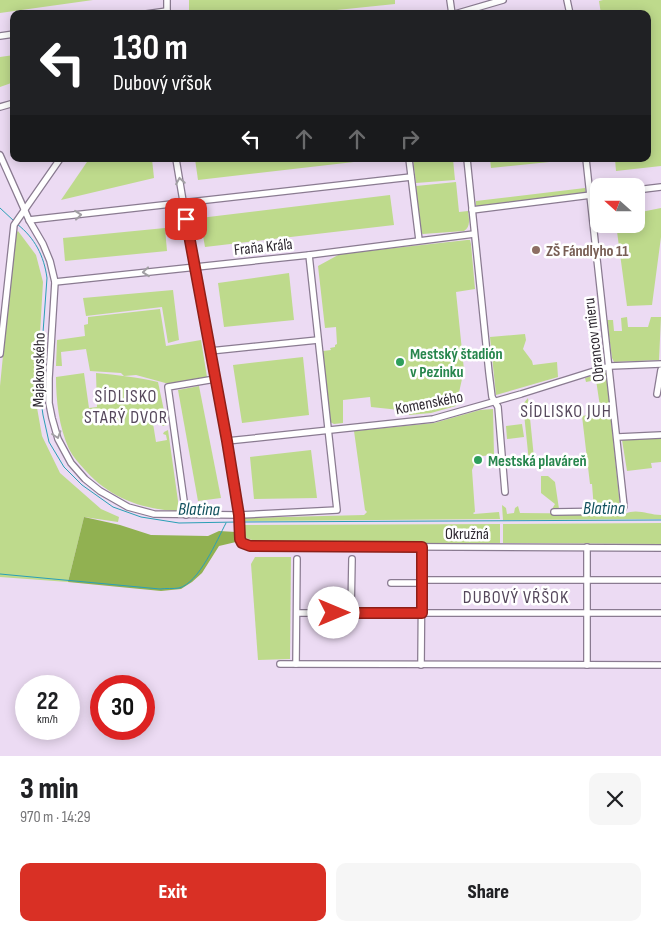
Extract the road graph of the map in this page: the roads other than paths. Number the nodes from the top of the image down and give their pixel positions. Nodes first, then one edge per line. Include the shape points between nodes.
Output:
1 (503, 0) edge
2 (468, 10) edge
3 (0, 155) edge
4 (58, 162) edge
5 (176, 162) edge
6 (409, 162) edge
7 (467, 162) edge
8 (586, 162) edge
9 (411, 177) junction
10 (661, 187) edge
11 (645, 189) edge
12 (590, 196) joint
13 (183, 203) junction
14 (25, 208) junction
15 (472, 210) junction
16 (29, 220) junction
17 (594, 233) edge
18 (474, 234) junction
19 (419, 240) junction
20 (309, 254) junction
21 (194, 267) junction
22 (55, 282) junction
23 (318, 340) junction
24 (210, 351) junction
25 (0, 354) edge
26 (661, 364) edge
27 (610, 366) junction
28 (661, 370) edge
29 (215, 379) junction
30 (657, 394) dead end
31 (494, 400) junction
32 (327, 430) junction
33 (661, 435) edge
34 (618, 437) junction
35 (227, 441) junction
36 (505, 492) dead end
37 (554, 512) dead end
38 (186, 515) junction
39 (239, 517) junction
40 (422, 547) junction
41 (587, 547) junction
42 (661, 548) edge
43 (297, 559) dead end
44 (352, 559) dead end
45 (587, 580) junction
46 (661, 580) edge
47 (422, 581) junction
48 (391, 583) dead end
49 (297, 613) junction
50 (351, 613) junction
51 (422, 613) junction
52 (587, 613) junction
53 (661, 613) edge
54 (280, 664) dead end
55 (296, 664) junction
56 (421, 664) junction
57 (587, 665) junction
58 (661, 665) edge

1 - 2 street
3 - 14 street, Majakovského
4 - 14 street
13 -> 5 street, Okružná
6 - 9 street
7 - 15 street
8 - 12 street, Obrancov mieru
9 - 13 street
9 - 19 street
10 - 11 street
12 - 15 street
16 -> 13 street
13 - 21 street, Okružná
14 - 16 street, Majakovského
14 - 25 street via 14,225
15 - 18 street
16 - 22 street, Majakovského via 43,244
17 - 27 street, Obrancov mieru
18 - 19 street, Fraňa Kráľa
18 - 31 street
19 - 20 street, Fraňa Kráľa
20 - 21 street, Fraňa Kráľa
20 - 23 street
21 -> 22 street, Fraňa Kráľa
21 - 24 street, Okružná
22 -> 38 street, Majakovského via 49,403 64,452 84,478 113,499 140,511
23 - 24 street
23 - 32 street
24 - 29 street, Okružná
26 - 27 street, Komenského
27 - 31 street, Komenského
27 - 34 street, Obrancov mieru
28 - 30 street
29 - 35 street, Okružná
29 - 38 street via 168,386
31 - 32 street, Komenského via 434,419
31 - 36 street via 498,407
32 - 35 street, Komenského
32 - 39 street, Majakovského via 337,510
33 - 34 street
34 - 37 street, Obrancov mieru via 623,509
35 - 39 street, Okružná
38 - 39 street, Majakovského
39 - 40 street, Okružná via 240,539 250,546
40 - 41 street, Okružná
40 - 47 street
41 - 42 street, Okružná
41 - 45 street
43 - 49 street
44 - 50 street
45 - 46 street
45 - 47 street
45 - 52 street
47 - 48 street
47 - 51 street
49 - 50 street
49 - 55 street
50 - 51 street
51 - 52 street
51 - 56 street
52 - 53 street
52 - 57 street
54 - 55 street
55 - 56 street
56 - 57 street
57 - 58 street

